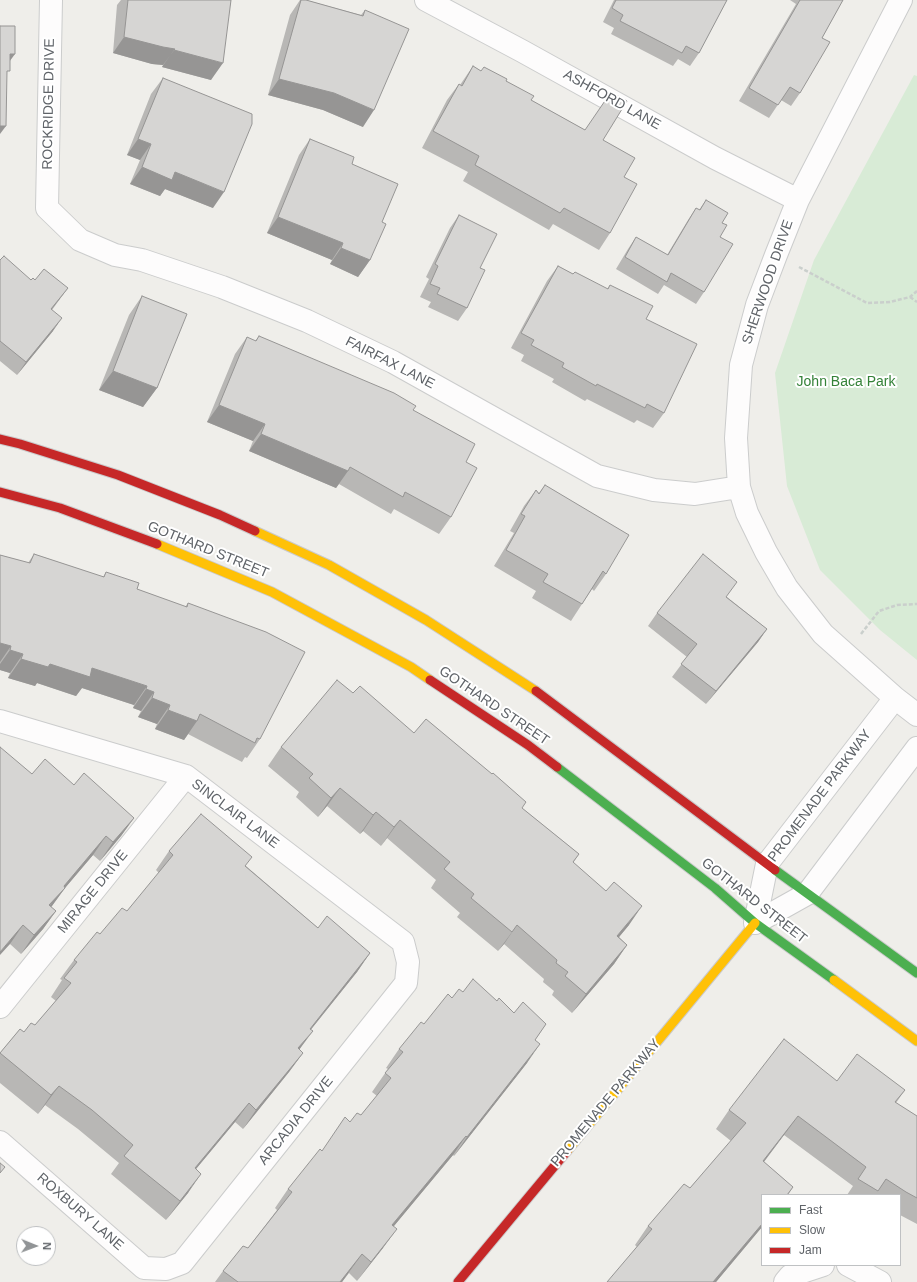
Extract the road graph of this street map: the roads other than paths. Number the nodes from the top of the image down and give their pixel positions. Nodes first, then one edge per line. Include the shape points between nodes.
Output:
1 (51, 0) edge
2 (426, 0) edge
3 (901, 0) edge
4 (798, 200) junction
5 (47, 208) joint
6 (0, 439) edge
7 (739, 487) junction
8 (0, 492) edge
9 (895, 698) junction
10 (917, 715) edge
11 (0, 720) edge
12 (917, 748) edge
13 (186, 776) junction
14 (768, 864) junction
15 (807, 894) junction
16 (755, 923) junction
17 (408, 962) joint
18 (917, 973) edge
19 (0, 1007) edge
20 (917, 1040) edge
21 (0, 1142) edge
22 (820, 1266) edge
23 (850, 1266) edge
24 (166, 1269) joint
25 (458, 1282) edge
26 (785, 1282) edge
27 (880, 1282) edge

1 - 5 street, ROCKRIDGE DRIVE
2 - 4 street, ASHFORD LANE via 529,54 715,158
3 - 4 street, SHERWOOD DRIVE
4 - 7 street, SHERWOOD DRIVE via 757,305 741,365 736,438
5 - 7 street, FAIRFAX LANE via 80,240 115,255 142,260 222,287 307,321 393,362 597,476 654,490 695,494
6 - 14 street via 118,475 220,515 329,565 426,620 539,693
7 - 9 street, SHERWOOD DRIVE via 750,519 787,588 823,634
8 - 16 street, GOTHARD STREET via 60,508 177,552 272,592 412,667 528,745 715,888
9 - 10 street, SHERWOOD DRIVE
9 - 14 street, PROMENADE PARKWAY
11 - 13 street, SINCLAIR LANE
12 - 15 street, PROMENADE PARKWAY
13 - 17 street, SINCLAIR LANE via 403,942
13 - 19 street, MIRAGE DRIVE
14 - 15 street
14 - 16 street, PROMENADE PARKWAY
15 - 16 street, PROMENADE PARKWAY
15 - 18 street
16 - 20 street, GOTHARD STREET
16 - 25 street, PROMENADE PARKWAY
17 - 24 street, ARCADIA DRIVE via 406,983 182,1262
21 - 24 street, ROXBURY LANE via 144,1268
22 - 26 street via 790,1276
23 - 27 street

